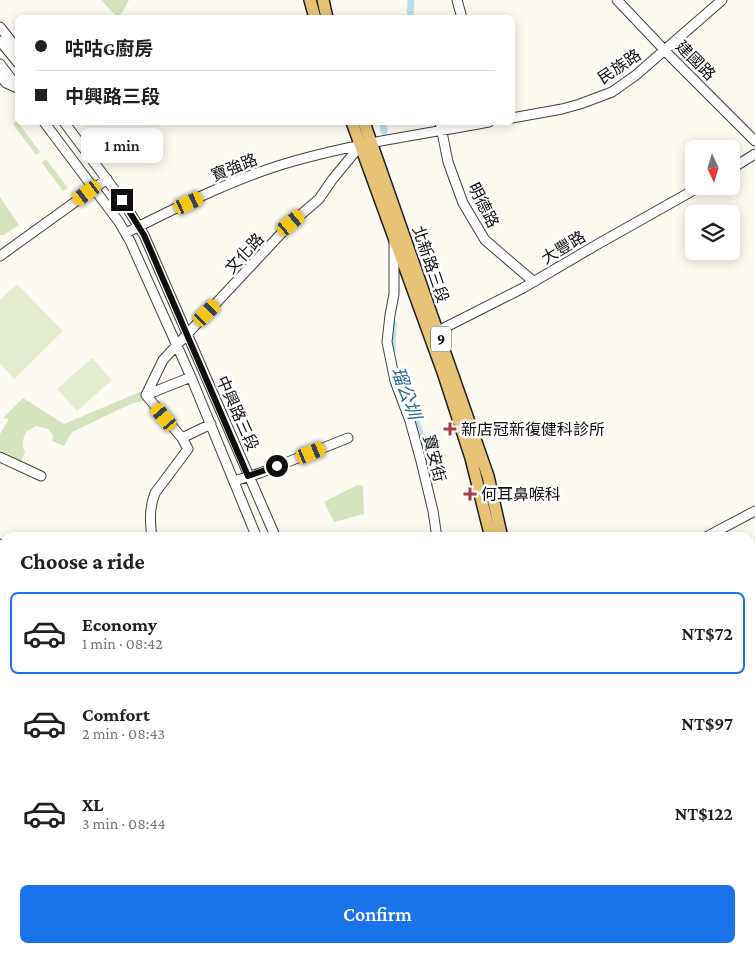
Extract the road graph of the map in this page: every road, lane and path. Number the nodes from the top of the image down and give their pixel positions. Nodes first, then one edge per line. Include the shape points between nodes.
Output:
1 (310, 0) edge
2 (323, 0) edge
3 (457, 0) edge
4 (617, 0) edge
5 (722, 0) edge
6 (314, 15) edge
7 (326, 15) edge
8 (461, 15) edge
9 (0, 27) edge
10 (0, 41) edge
11 (15, 46) edge
12 (665, 51) junction
13 (15, 59) edge
14 (0, 64) edge
15 (0, 74) edge
16 (15, 84) edge
17 (15, 87) edge
18 (515, 117) edge
19 (46, 125) edge
20 (66, 125) edge
21 (354, 125) edge
22 (364, 125) edge
23 (460, 125) edge
24 (440, 127) edge
25 (755, 141) edge
26 (366, 145) junction
27 (755, 154) edge
28 (740, 163) edge
29 (107, 179) junction
30 (94, 188) junction
31 (685, 195) edge
32 (139, 226) junction
33 (126, 233) junction
34 (394, 239) junction
35 (0, 256) edge
36 (534, 282) junction
37 (438, 331) junction
38 (186, 334) junction
39 (176, 345) junction
40 (191, 377) junction
41 (146, 395) junction
42 (211, 424) junction
43 (182, 438) junction
44 (348, 438) dead end
45 (0, 457) edge
46 (41, 476) dead end
47 (248, 476) junction
48 (234, 481) junction
49 (755, 511) edge
50 (152, 532) edge
51 (255, 532) edge
52 (273, 532) edge
53 (436, 532) edge
54 (489, 532) edge
55 (501, 532) edge
56 (715, 532) edge

1 - 6 main road
2 - 7 main road
3 - 8 street
4 - 12 street, 建國路
5 - 12 street, 民族路
9 - 11 street
10 - 13 street
12 - 18 street, 民族路 via 612,92 562,109
12 - 25 street, 建國路
14 - 16 street
15 - 17 street via 6,83
19 - 30 street, 中興路三段
20 - 29 street, 中興路三段
21 - 26 main road, 9
22 - 26 main road, 9
23 - 24 street
24 - 26 street
24 - 36 street, 明德路 via 463,203 485,240
26 - 32 street, 寶強路 via 293,161 245,177
26 - 34 main road, 北新路三段 / 9
26 - 37 main road, 北新路三段 / 9
26 - 38 street, 文化路 via 316,202 291,223
27 - 28 street
29 - 30 street
29 - 32 street, 中興路三段
30 - 33 street, 中興路三段
30 - 35 street
31 - 36 street, 大豐路
32 - 33 street, 寶強路
32 - 38 street, 中興路三段
33 - 39 street, 中興路三段
34 - 53 street, 寶安街 via 394,294 387,342 395,381 421,461
34 - 54 main road, 北新路三段 / 9 via 468,450
36 - 37 street, 大豐路
37 - 55 main road, 北新路三段 / 9 via 488,476
38 - 39 street, 文化路
38 - 47 street, 中興路三段
39 - 40 street, 中興路三段
39 - 41 street, 文化路 via 163,360
40 - 41 street
40 - 42 street, 中興路三段
41 - 43 street
42 - 43 street
42 - 48 street, 中興路三段
43 - 50 street via 188,449 152,499
44 - 47 street
45 - 46 street
47 - 48 street
47 - 52 street, 中興路三段
48 - 51 street, 中興路三段
49 - 56 street

